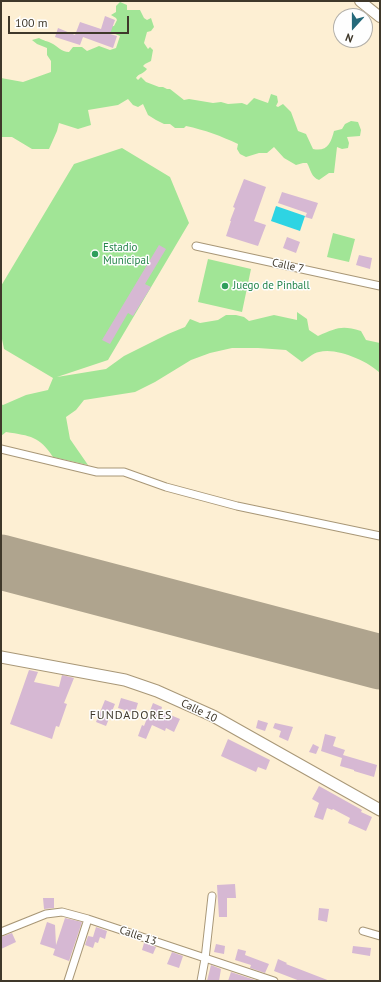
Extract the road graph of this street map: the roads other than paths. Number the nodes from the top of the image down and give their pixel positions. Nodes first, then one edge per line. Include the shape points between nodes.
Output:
1 (360, 1) edge
2 (380, 17) edge
3 (196, 246) dead end
4 (380, 286) edge
5 (1, 449) edge
6 (380, 536) edge
7 (1, 657) edge
8 (380, 810) edge
9 (212, 896) dead end
10 (88, 919) junction
11 (363, 931) dead end
12 (1, 932) edge
13 (380, 936) edge
14 (205, 959) junction
15 (68, 981) edge
16 (201, 981) edge
17 (274, 981) edge

1 - 2 street
3 - 4 street, Calle 7
5 - 6 street via 97,472 124,472 166,487 237,506
7 - 8 main road, Calle 10 via 125,680 157,691 212,716
9 - 14 street
10 - 12 street, Calle 13 via 62,912 46,914
10 - 14 street, Calle 13
10 - 15 street
11 - 13 street
14 - 16 street
14 - 17 street, Calle 13

